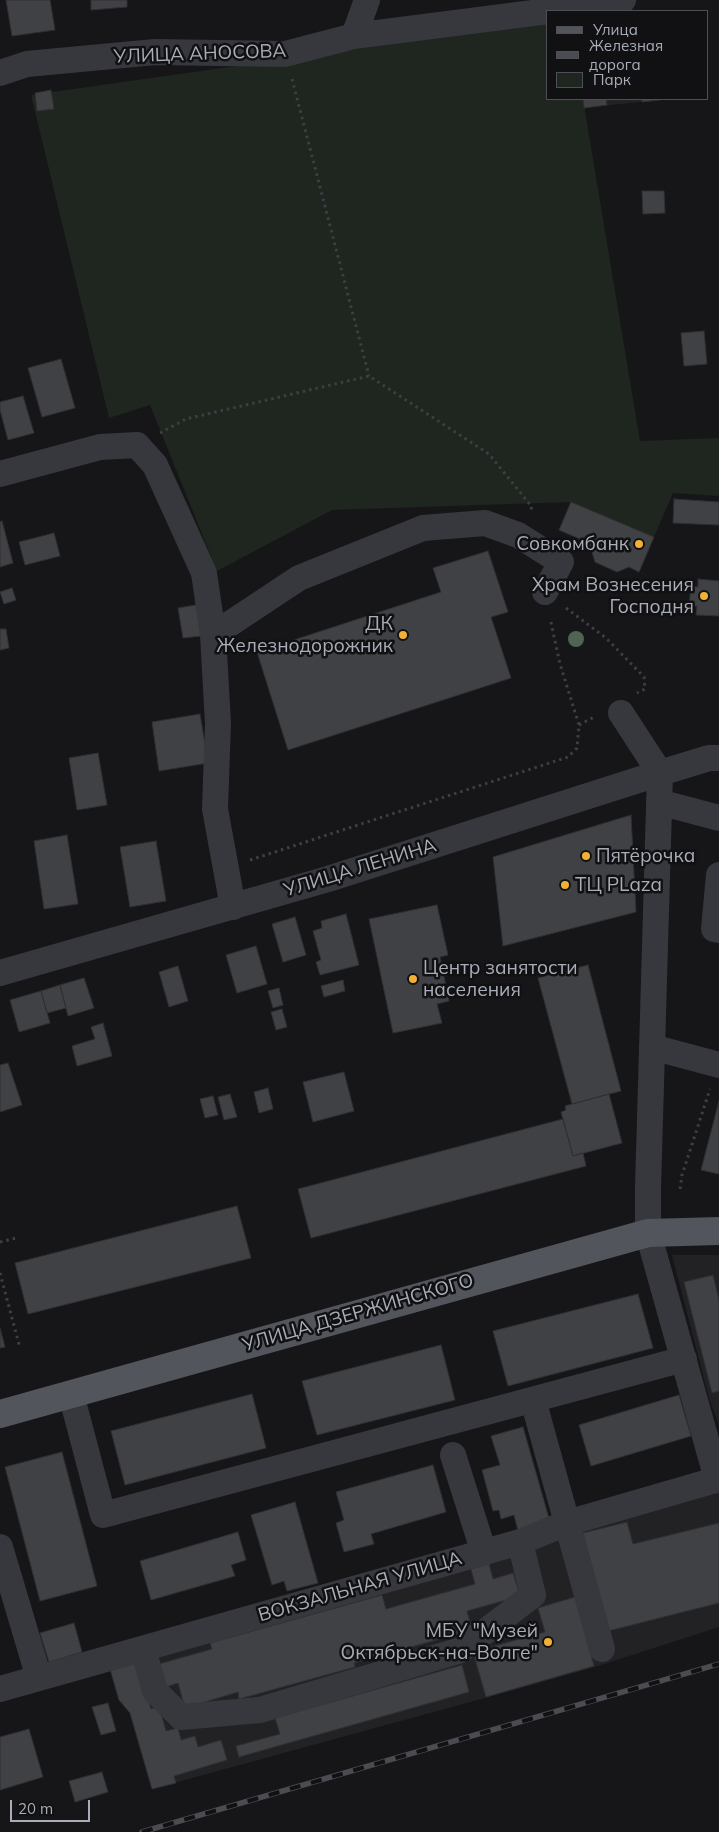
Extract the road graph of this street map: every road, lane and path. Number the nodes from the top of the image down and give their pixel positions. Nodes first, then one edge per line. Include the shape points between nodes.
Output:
1 (367, 0) edge
2 (624, 0) edge
3 (557, 10) edge
4 (546, 11) edge
5 (354, 36) junction
6 (285, 54) junction
7 (0, 73) edge
8 (369, 376) junction
9 (137, 445) junction
10 (0, 474) edge
11 (518, 535) junction
12 (546, 592) junction
13 (214, 635) junction
14 (644, 677) dead end
15 (621, 713) dead end
16 (719, 758) edge
17 (660, 773) junction
18 (659, 802) junction
19 (719, 818) edge
20 (226, 868) junction
21 (719, 875) edge
22 (233, 907) junction
23 (719, 930) edge
24 (0, 973) edge
25 (652, 1048) junction
26 (718, 1065) edge
27 (680, 1189) dead end
28 (719, 1231) edge
29 (648, 1233) junction
30 (16, 1238) dead end
31 (0, 1242) edge
32 (0, 1273) edge
33 (20, 1348) dead end
34 (684, 1360) junction
35 (70, 1394) junction
36 (533, 1400) junction
37 (708, 1408) edge
38 (0, 1414) edge
39 (453, 1455) dead end
40 (718, 1479) edge
41 (567, 1523) junction
42 (520, 1542) junction
43 (0, 1547) edge
44 (484, 1552) junction
45 (142, 1649) junction
46 (602, 1649) dead end
47 (39, 1678) junction
48 (0, 1689) edge

1 - 5 street
2 - 3 street, УЛИЦА АНОСОВА
4 - 5 street, УЛИЦА АНОСОВА
5 - 6 street, УЛИЦА АНОСОВА
6 - 7 street, УЛИЦА АНОСОВА via 155,52 27,64
6 - 8 path
8 - 9 path via 186,418
8 - 11 path via 489,454 532,507
9 - 10 street via 100,447
9 - 13 street via 155,465 204,573
11 - 12 street via 561,562
11 - 13 street via 485,523 423,528 299,578
12 - 14 path via 606,638
12 - 20 path via 560,664 579,725 577,748 568,757
13 - 20 street via 218,723 214,809
15 - 17 street
16 - 17 street, УЛИЦА ЛЕНИНА
17 - 18 street
17 - 22 street, УЛИЦА ЛЕНИНА
18 - 19 street
18 - 25 street
20 - 22 street
21 - 23 street via 714,929
22 - 24 street, УЛИЦА ЛЕНИНА
25 - 26 street
25 - 29 street
26 - 27 path
28 - 29 main road, УЛИЦА ДЗЕРЖИНСКОГО
29 - 34 street
29 - 35 main road, УЛИЦА ДЗЕРЖИНСКОГО
30 - 31 path
32 - 33 path
34 - 36 street
34 - 37 street
35 - 36 street via 103,1514
35 - 38 main road, УЛИЦА ДЗЕРЖИНСКОГО
36 - 41 street
37 - 40 street
39 - 44 street
40 - 41 street, ВОКЗАЛЬНАЯ УЛИЦА
41 - 42 street, ВОКЗАЛЬНАЯ УЛИЦА
41 - 46 street
42 - 44 street, ВОКЗАЛЬНАЯ УЛИЦА
42 - 45 street via 533,1595 461,1650 260,1710 182,1717 155,1691
43 - 47 street
44 - 45 street, ВОКЗАЛЬНАЯ УЛИЦА
45 - 47 street, ВОКЗАЛЬНАЯ УЛИЦА
47 - 48 street, ВОКЗАЛЬНАЯ УЛИЦА

